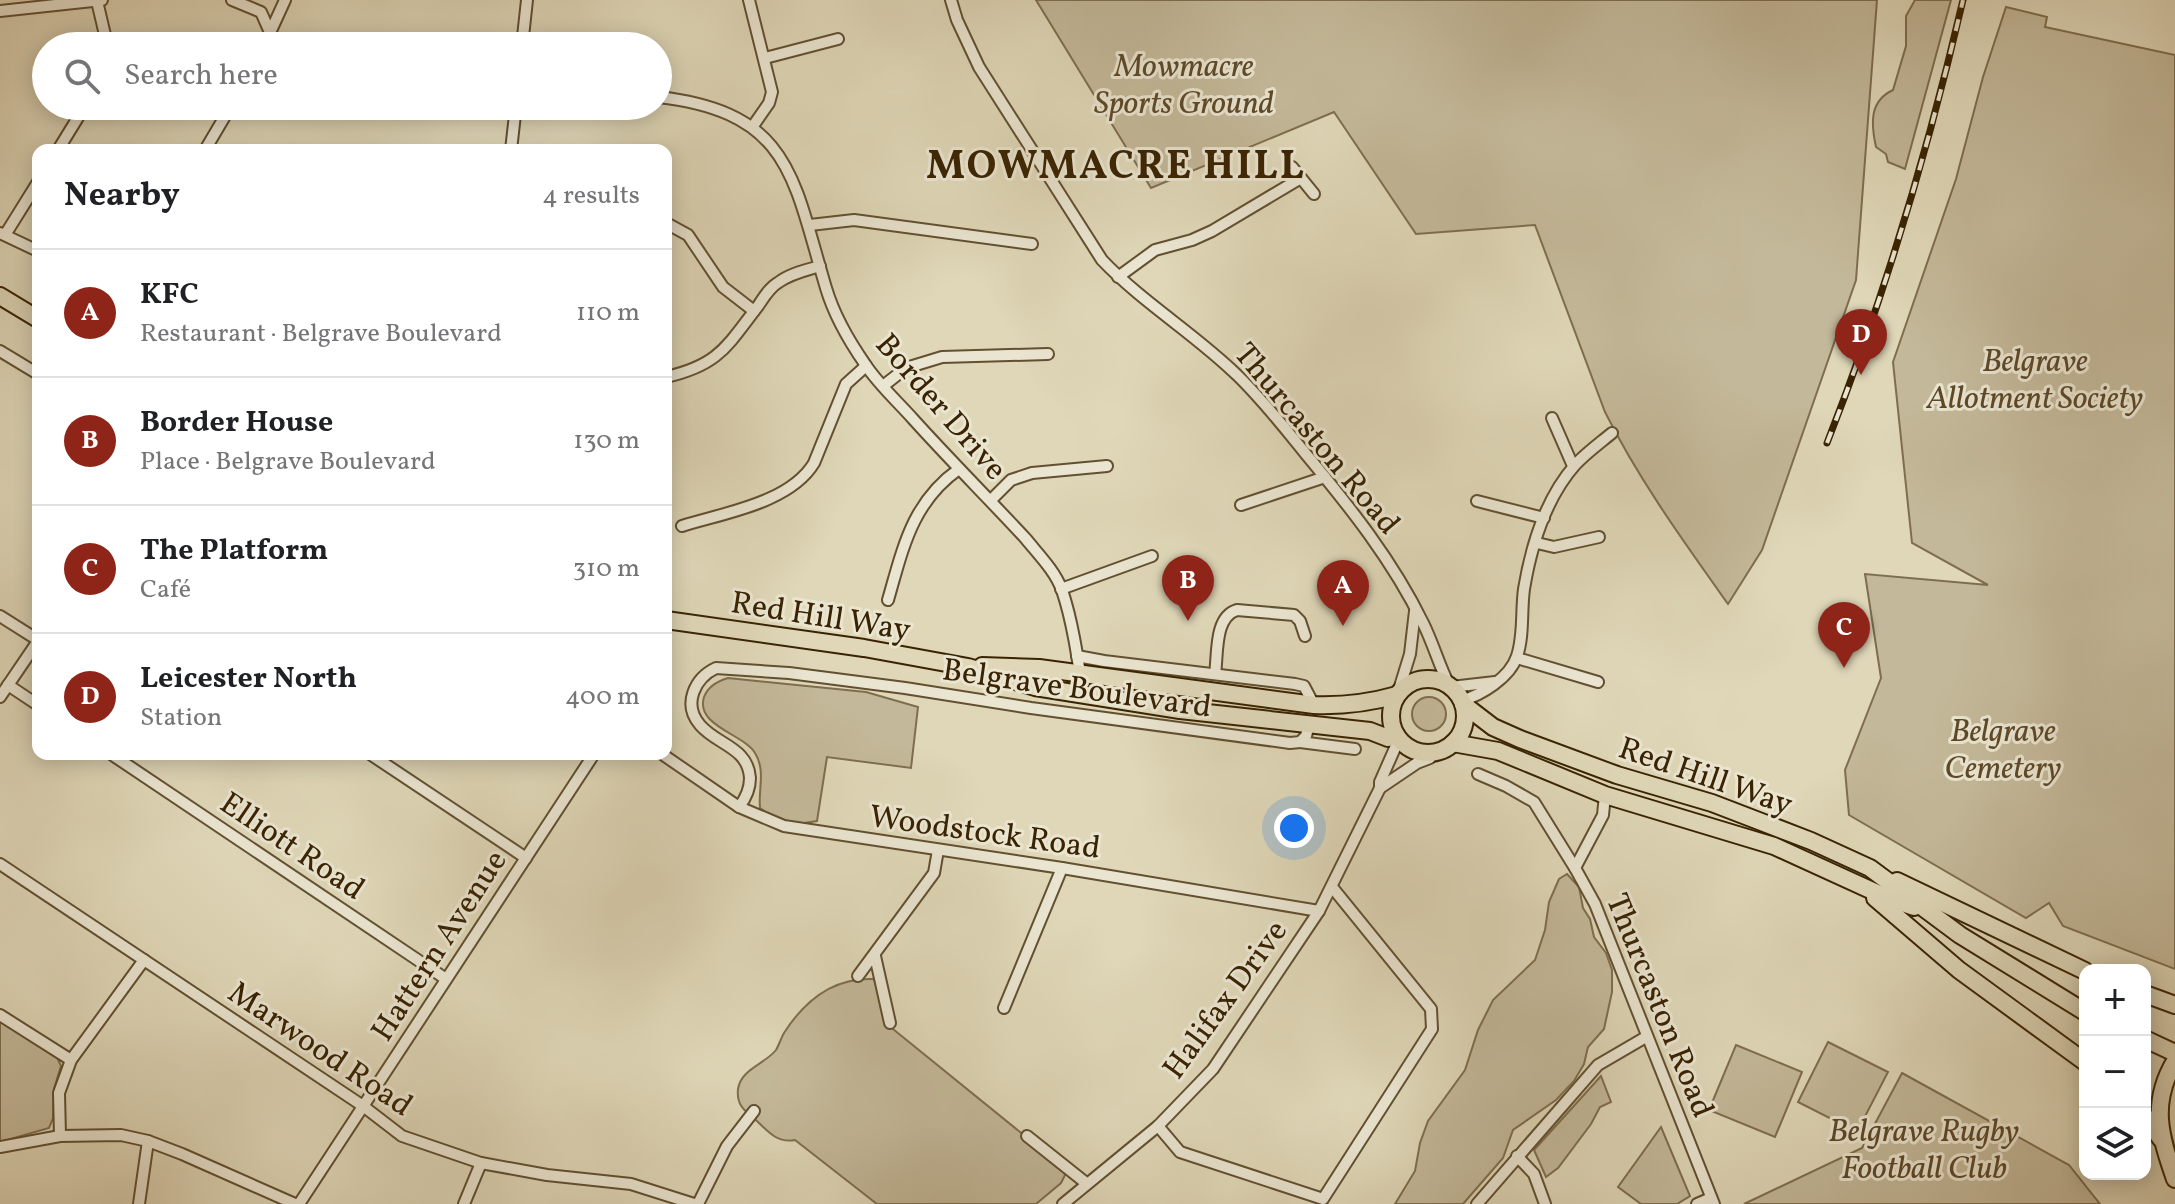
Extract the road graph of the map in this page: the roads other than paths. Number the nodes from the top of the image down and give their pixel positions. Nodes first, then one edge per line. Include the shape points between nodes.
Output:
1 (99, 0) edge
2 (232, 0) edge
3 (285, 0) edge
4 (527, 0) edge
5 (749, 0) edge
6 (951, 0) edge
7 (0, 11) edge
8 (269, 31) joint
9 (104, 32) edge
10 (524, 32) edge
11 (838, 39) dead end
12 (765, 58) junction
13 (672, 100) edge
14 (76, 120) edge
15 (223, 120) edge
16 (514, 120) edge
17 (753, 126) junction
18 (62, 144) edge
19 (209, 144) edge
20 (512, 144) edge
21 (1292, 167) dead end
22 (1301, 178) junction
23 (32, 191) edge
24 (1314, 194) dead end
25 (810, 225) junction
26 (672, 226) edge
27 (2, 234) edge
28 (1032, 244) dead end
29 (32, 248) edge
30 (820, 266) junction
31 (1118, 277) junction
32 (0, 296) edge
33 (754, 311) junction
34 (32, 315) edge
35 (1036, 340) dead end
36 (0, 351) edge
37 (866, 366) junction
38 (32, 370) edge
39 (672, 376) edge
40 (883, 386) junction
41 (1552, 418) dead end
42 (1612, 433) dead end
43 (1107, 466) dead end
44 (1573, 466) junction
45 (959, 469) junction
46 (1325, 477) junction
47 (991, 500) junction
48 (1477, 501) dead end
49 (1241, 505) dead end
50 (1544, 518) junction
51 (682, 526) dead end
52 (1599, 537) dead end
53 (1537, 543) junction
54 (1152, 556) dead end
55 (1061, 589) junction
56 (888, 600) dead end
57 (1415, 611) junction
58 (0, 616) edge
59 (672, 621) edge
60 (32, 636) edge
61 (1305, 636) dead end
62 (32, 649) edge
63 (1077, 656) junction
64 (1517, 658) junction
65 (968, 667) junction
66 (1215, 674) junction
67 (1081, 675) junction
68 (1495, 682) junction
69 (1598, 682) dead end
70 (8, 685) junction
71 (1450, 686) junction
72 (1083, 694) junction
73 (1398, 694) junction
74 (0, 697) edge
75 (32, 701) edge
76 (1462, 703) junction
77 (1314, 705) junction
78 (1309, 724) junction
79 (1398, 738) junction
80 (1300, 742) junction
81 (1453, 743) junction
82 (1355, 749) dead end
83 (1434, 752) junction
84 (120, 760) edge
85 (379, 760) edge
86 (590, 760) edge
87 (671, 760) edge
88 (1478, 774) dead end
89 (1380, 788) junction
90 (1605, 795) junction
91 (739, 807) junction
92 (938, 850) junction
93 (526, 858) junction
94 (0, 864) edge
95 (1062, 868) junction
96 (1575, 868) junction
97 (1870, 868) junction
98 (1861, 885) junction
99 (1332, 887) junction
100 (1924, 910) junction
101 (1319, 911) junction
102 (875, 956) junction
103 (144, 960) junction
104 (2079, 968) edge
105 (858, 976) dead end
106 (446, 979) junction
107 (2151, 996) edge
108 (2175, 1005) edge
109 (1004, 1008) dead end
110 (2079, 1008) edge
111 (0, 1015) edge
112 (890, 1023) dead end
113 (1646, 1037) junction
114 (2151, 1042) edge
115 (2175, 1053) edge
116 (2079, 1058) edge
117 (71, 1060) junction
118 (2175, 1061) edge
119 (363, 1106) junction
120 (754, 1111) dead end
121 (2151, 1125) edge
122 (1158, 1126) junction
123 (60, 1136) junction
124 (1027, 1136) dead end
125 (148, 1141) junction
126 (2162, 1141) junction
127 (0, 1147) edge
128 (1517, 1156) junction
129 (481, 1163) junction
130 (2175, 1179) edge
131 (1086, 1183) junction
132 (1713, 1201) edge
133 (139, 1204) edge
134 (297, 1204) edge
135 (464, 1204) edge
136 (696, 1204) edge
137 (1063, 1204) edge
138 (1477, 1204) edge
139 (1545, 1204) edge
140 (1697, 1204) edge

1 - 7 street
1 - 9 street
2 - 8 street via 261,12
3 - 8 street
4 - 10 street
5 - 12 street
6 - 31 street, Thurcaston Road via 979,67
11 - 12 street
12 - 17 street via 772,92
13 - 17 street, Border Drive via 716,108
14 - 18 street
15 - 19 street
16 - 20 street
17 - 25 street, Border Drive via 788,169
21 - 22 street
22 - 24 street
22 - 31 street via 1212,231 1155,250
23 - 27 street
25 - 28 street via 854,220
25 - 30 street, Border Drive
26 - 33 street via 688,235 723,287
27 - 29 street
30 - 33 street via 777,282
30 - 37 street, Border Drive via 832,305
31 - 46 street, Thurcaston Road via 1238,376
32 - 34 highway
33 - 39 street via 724,350
35 - 40 street via 1042,354 942,357 906,368
36 - 38 street
37 - 40 street, Border Drive
37 - 51 street via 846,384 814,463 796,485
40 - 45 street, Border Drive
41 - 44 street
42 - 44 street
43 - 47 street via 1032,473 1011,480
44 - 50 street
45 - 47 street, Border Drive
45 - 56 street via 927,498 913,520
46 - 49 street
46 - 57 street, Thurcaston Road via 1364,525
47 - 55 street, Border Drive via 1048,566
48 - 50 street
50 - 53 street
52 - 53 street via 1554,547
53 - 64 street via 1524,589
54 - 55 street
55 - 63 street, Border Drive
57 - 71 street
57 - 73 street
58 - 60 street
59 - 65 highway, Red Hill Way
61 - 66 street, Belgrave Boulevard via 1294,615 1231,612 1222,621
62 - 70 street
63 - 66 street, Belgrave Boulevard
63 - 67 street, Border Drive
64 - 68 street
64 - 69 street
65 - 67 highway, Red Hill Way via 1039,668
65 - 72 highway, Red Hill Way via 1035,687
66 - 77 street, Belgrave Boulevard via 1304,686
67 - 72 street, Border Drive
67 - 77 highway, Red Hill Way
68 - 71 street
68 - 76 street
70 - 74 street
70 - 75 street
71 - 73 highway via 1416,680
71 - 76 highway
72 - 78 highway, Red Hill Way
73 - 77 highway, Red Hill Way via 1362,703
73 - 79 highway via 1390,716
76 - 81 highway via 1464,725
76 - 97 highway, Red Hill Way via 1493,727 1520,739 1712,803
78 - 79 highway, Red Hill Way
78 - 80 street
79 - 83 highway via 1417,751
79 - 89 street, Halifax Drive
80 - 82 street
80 - 91 street, Belgrave Boulevard via 716,668 695,684 693,711 699,724 745,760 749,785
81 - 83 highway
81 - 90 highway, Red Hill Way via 1498,751
83 - 89 street
84 - 106 street, Elliott Road
85 - 93 street
86 - 93 street, Hattern Avenue
87 - 91 street, Woodstock Road
88 - 96 street, Thurcaston Road via 1534,802
89 - 99 street, Halifax Drive
90 - 96 street via 1603,815
90 - 98 highway, Red Hill Way via 1774,846
91 - 92 street, Woodstock Road via 784,826
92 - 95 street, Woodstock Road
92 - 102 street via 934,873
93 - 106 street, Hattern Avenue
94 - 103 street, Marwood Road
95 - 101 street, Woodstock Road
95 - 109 street
96 - 113 street, Thurcaston Road via 1595,904
97 - 100 highway, Red Hill Way
97 - 104 highway
98 - 100 highway, Red Hill Way
98 - 116 highway via 1959,970
99 - 101 street, Halifax Drive
99 - 122 street via 1431,1009 1432,1029 1323,1199 1180,1152
100 - 110 highway, Red Hill Way
101 - 122 street, Halifax Drive via 1213,1069
102 - 105 street
102 - 112 street
103 - 117 street
103 - 119 street, Marwood Road
106 - 119 street, Hattern Avenue
107 - 108 highway
111 - 117 street
113 - 128 street via 1598,1065
113 - 132 street, Thurcaston Road
114 - 115 highway
117 - 123 street via 59,1093
118 - 126 highway via 2164,1079 2159,1109
119 - 129 street, Marwood Road via 402,1136
119 - 134 street, Hattern Avenue
120 - 136 street via 727,1146
121 - 126 highway
122 - 131 street, Halifax Drive
123 - 125 street via 121,1135
123 - 127 street
124 - 131 street
125 - 133 street
125 - 134 street
126 - 130 highway
128 - 138 street
128 - 139 street via 1534,1174
129 - 135 street
129 - 136 street, Marwood Road via 631,1184
131 - 137 street, Halifax Drive
132 - 140 street

